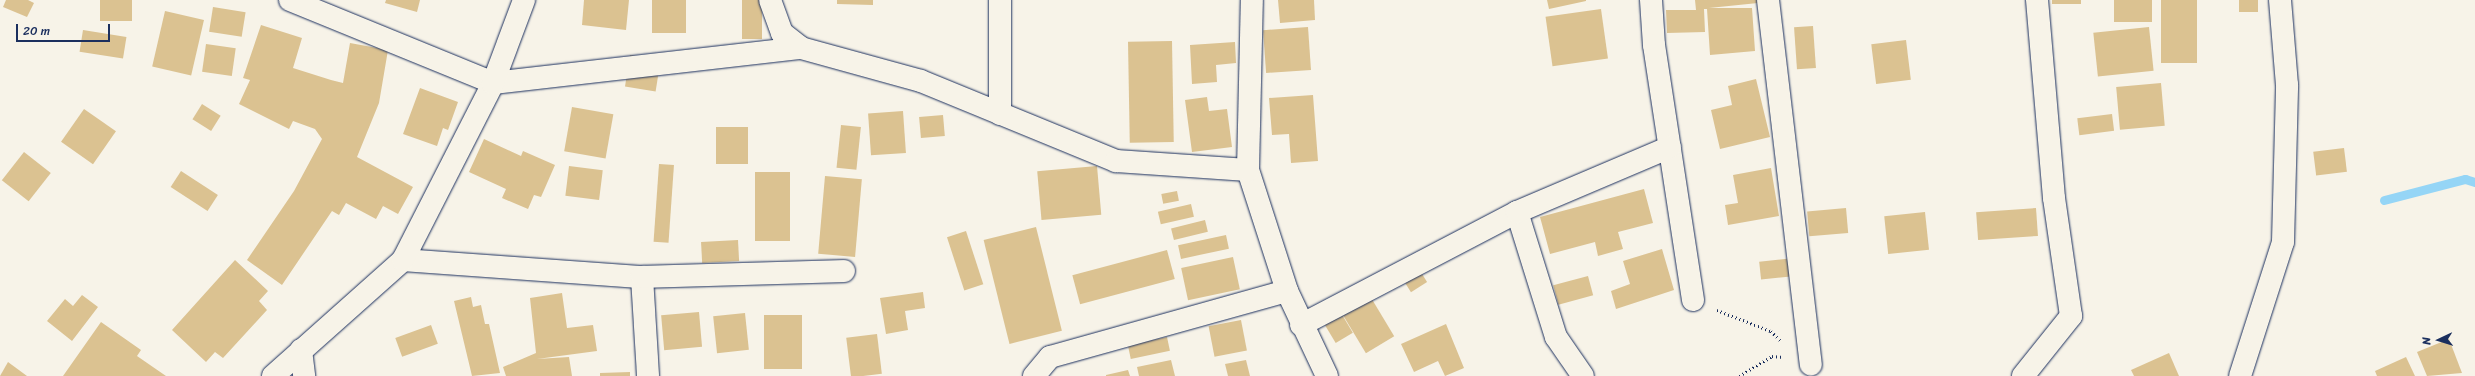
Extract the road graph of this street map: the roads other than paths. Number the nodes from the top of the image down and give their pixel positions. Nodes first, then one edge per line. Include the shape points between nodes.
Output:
1 (290, 0) edge
2 (524, 0) edge
3 (770, 0) edge
4 (1000, 0) edge
5 (1252, 0) edge
6 (1651, 0) edge
7 (1768, 0) edge
8 (2037, 0) edge
9 (2280, 0) edge
10 (801, 48) junction
11 (493, 83) junction
12 (1000, 114) junction
13 (1670, 147) junction
14 (1248, 170) junction
15 (1517, 212) junction
16 (403, 260) junction
17 (844, 271) dead end
18 (642, 277) junction
19 (1287, 291) junction
20 (1693, 300) road end
21 (1301, 325) junction
22 (301, 350) junction
23 (1812, 364) dead end
24 (273, 376) edge
25 (304, 376) edge
26 (648, 376) edge
27 (1034, 376) edge
28 (1327, 376) edge
29 (1583, 376) edge
30 (2024, 376) edge
31 (2240, 376) edge

1 - 11 street
2 - 11 street
3 - 10 street via 782,33
4 - 12 street
5 - 14 street
6 - 13 street via 1654,45
7 - 23 street
8 - 30 street via 2054,198 2071,316
9 - 31 street via 2287,85 2283,242
10 - 11 street
10 - 12 street via 921,81
11 - 16 street
12 - 14 street via 1116,161
13 - 15 street
13 - 20 street
14 - 19 street
15 - 21 street
15 - 29 street via 1556,337
16 - 18 street
16 - 22 street
17 - 18 street
18 - 26 street
19 - 21 street
19 - 27 street via 1050,357
21 - 28 street
22 - 24 street
22 - 25 street

